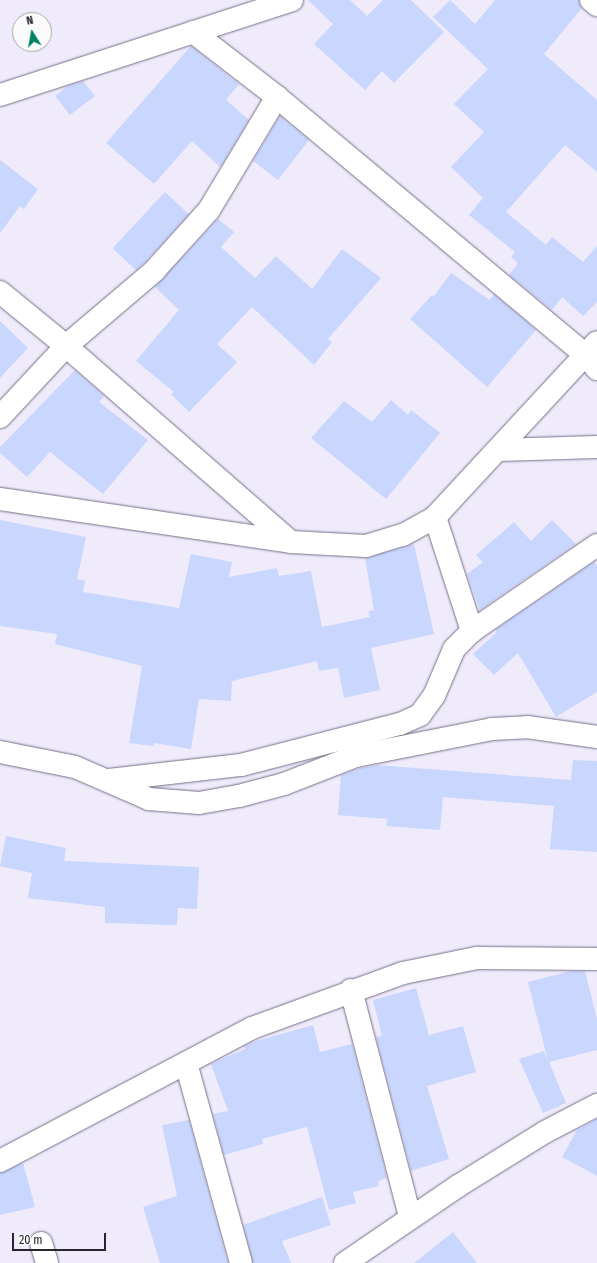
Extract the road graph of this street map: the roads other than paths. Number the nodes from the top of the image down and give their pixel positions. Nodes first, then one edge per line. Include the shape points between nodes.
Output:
1 (292, 0) edge
2 (591, 0) edge
3 (597, 5) edge
4 (193, 32) junction
5 (0, 95) edge
6 (277, 98) junction
7 (0, 292) edge
8 (66, 346) junction
9 (593, 355) edge
10 (0, 417) edge
11 (597, 447) edge
12 (499, 450) junction
13 (0, 499) edge
14 (435, 517) junction
15 (291, 542) junction
16 (597, 545) edge
17 (472, 631) junction
18 (597, 737) edge
19 (0, 752) edge
20 (108, 780) junction
21 (597, 960) edge
22 (351, 990) junction
23 (186, 1064) junction
24 (597, 1105) edge
25 (0, 1161) edge
26 (410, 1217) junction
27 (241, 1263) edge
28 (345, 1263) edge

1 - 4 street
2 - 3 street
4 - 5 street
4 - 6 street
6 - 8 street via 209,210 154,271
6 - 9 street
7 - 8 street
8 - 10 street
8 - 15 street
9 - 12 street
11 - 12 street
12 - 14 street
13 - 15 street
14 - 15 street via 403,535 366,546
14 - 17 street
16 - 17 street
17 - 20 street via 454,649 434,696 420,715 400,724 241,765
18 - 20 street via 527,727 492,729 356,756 284,784 199,803 149,799
19 - 20 street via 75,767
21 - 22 street via 478,958 403,973
22 - 23 street via 252,1028
22 - 26 street
23 - 25 street
23 - 27 street
24 - 26 street via 545,1132
26 - 28 street

